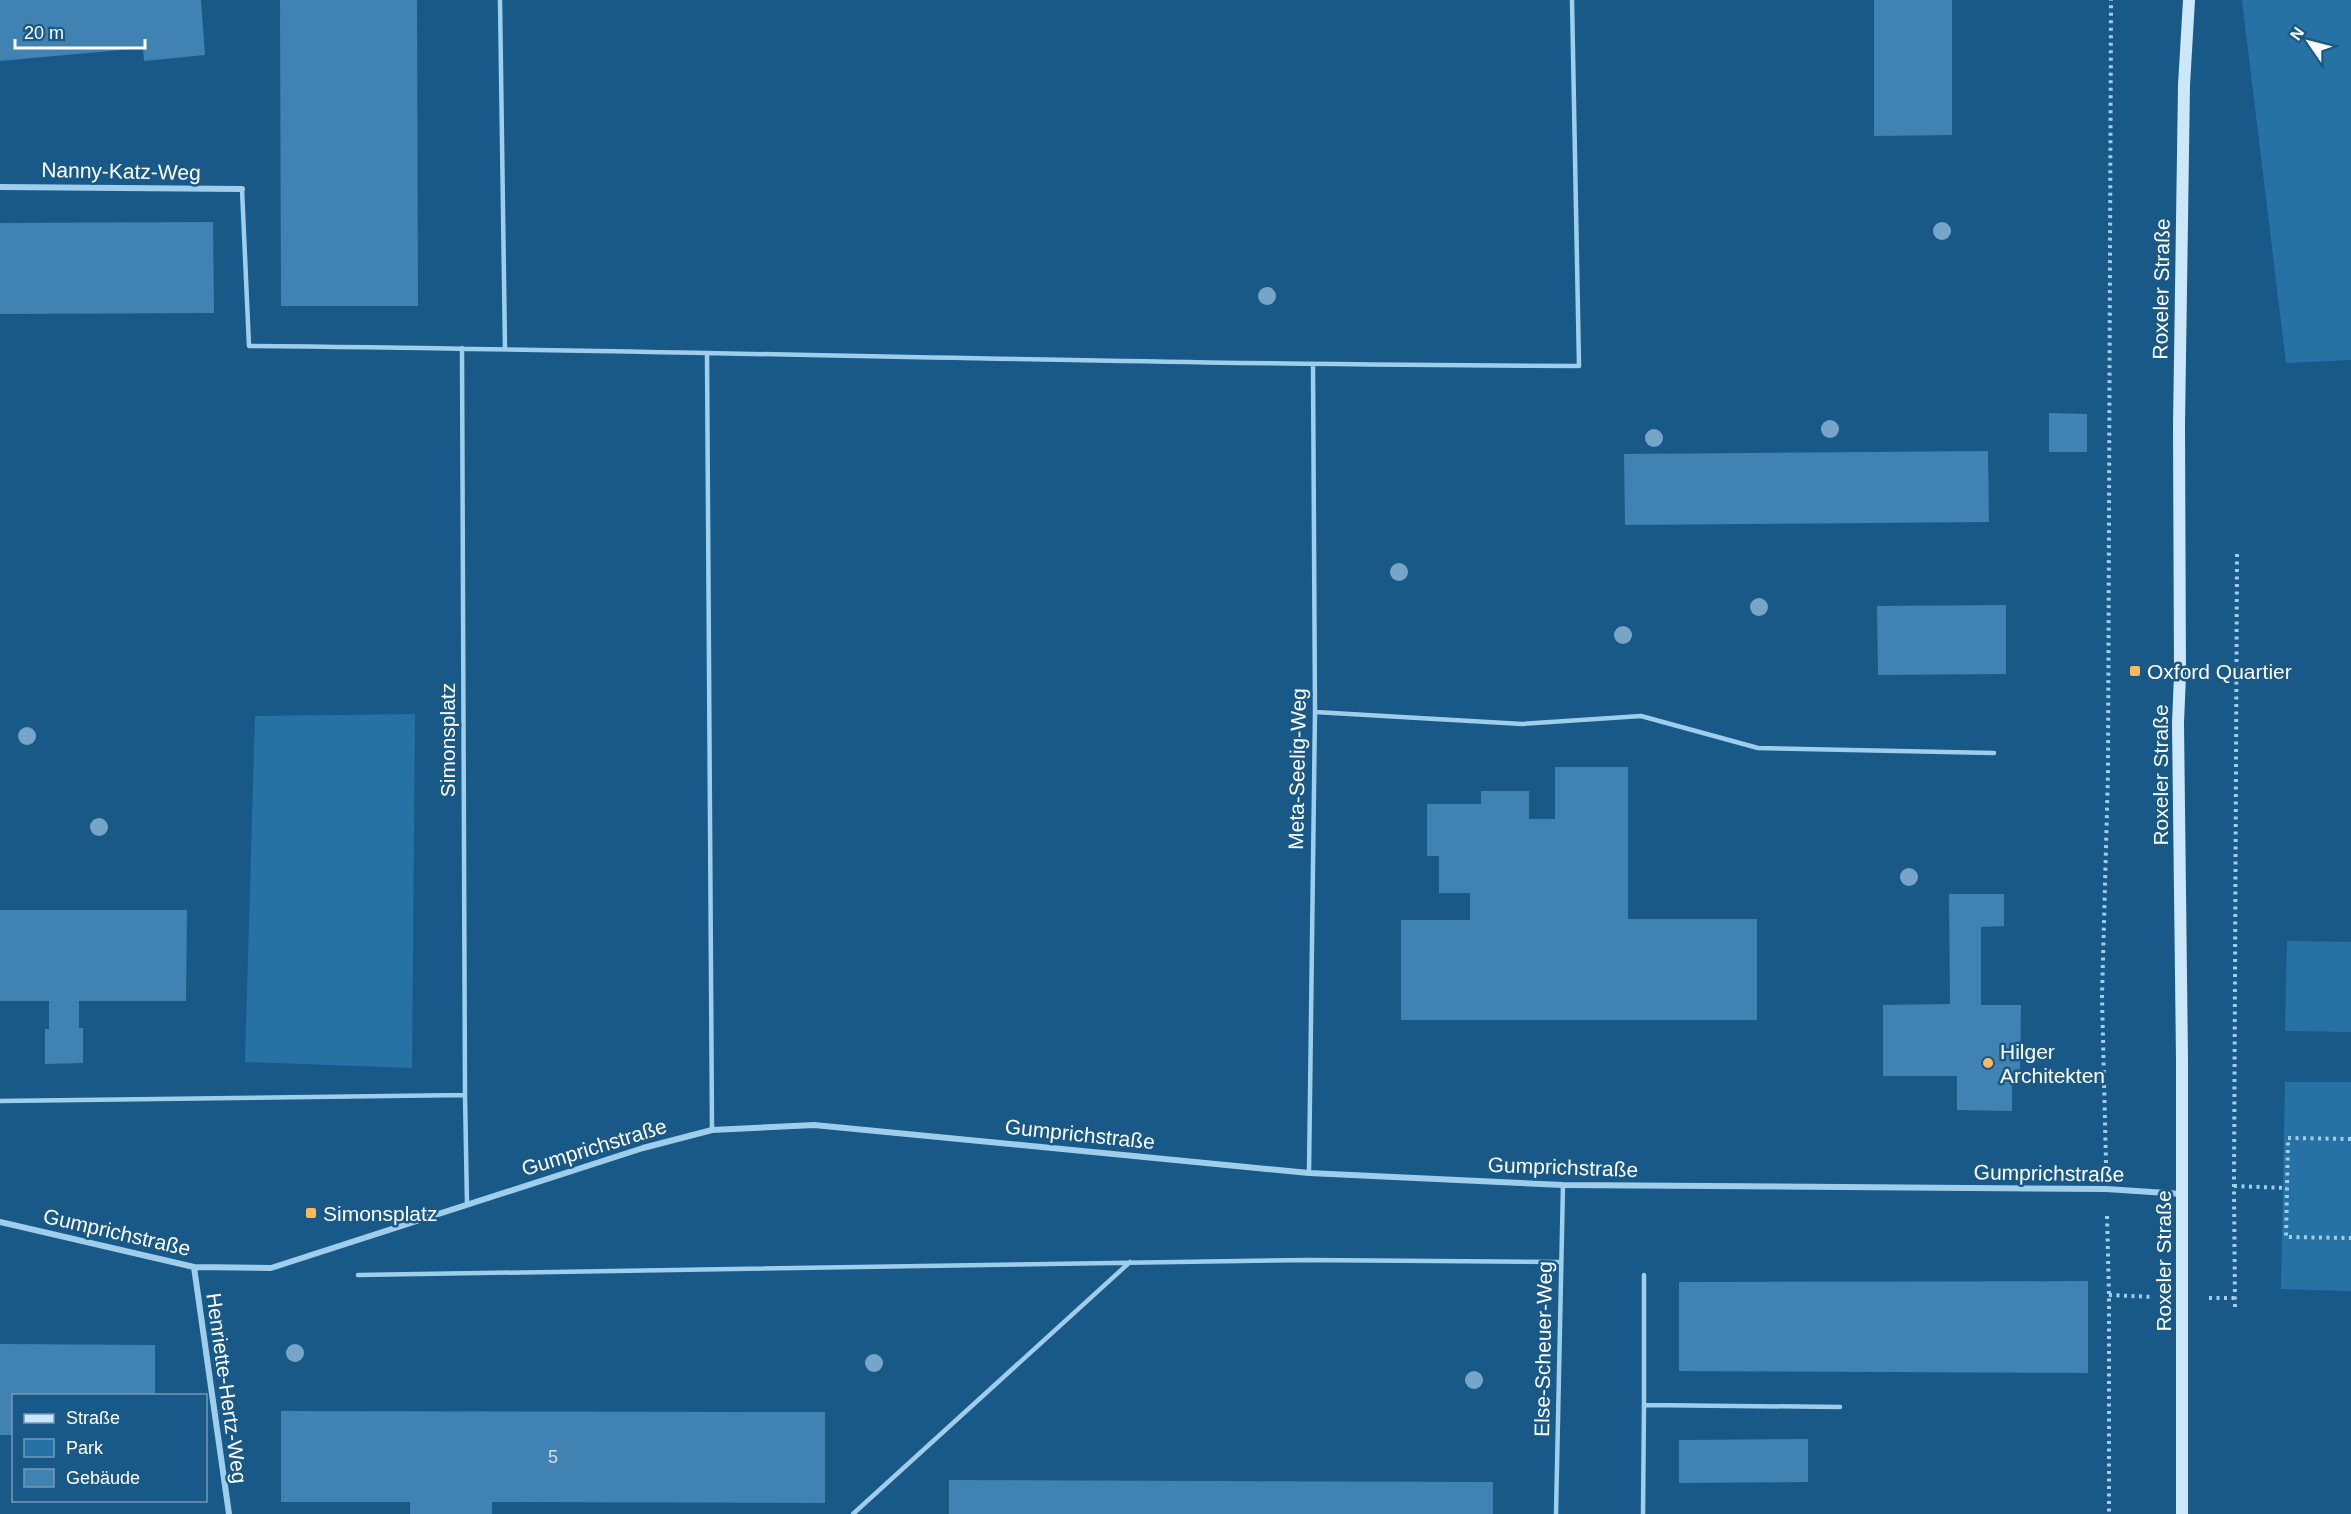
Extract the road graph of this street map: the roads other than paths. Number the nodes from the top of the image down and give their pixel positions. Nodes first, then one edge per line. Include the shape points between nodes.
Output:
1 (500, 0) edge
2 (1572, 0) edge
3 (2189, 0) edge
4 (0, 187) edge
5 (242, 189) joint
6 (462, 348) junction
7 (504, 349) junction
8 (707, 353) junction
9 (1313, 366) junction
10 (1315, 712) junction
11 (1994, 753) dead end
12 (465, 1095) junction
13 (0, 1101) edge
14 (712, 1130) junction
15 (1309, 1173) junction
16 (1563, 1185) junction
17 (2183, 1194) junction
18 (467, 1204) junction
19 (0, 1222) edge
20 (1130, 1262) junction
21 (1561, 1262) junction
22 (194, 1267) junction
23 (358, 1275) dead end
24 (1644, 1275) dead end
25 (1644, 1405) junction
26 (1840, 1407) dead end
27 (228, 1514) edge
28 (853, 1514) edge
29 (1556, 1514) edge
30 (1643, 1514) edge
31 (2182, 1514) edge

1 - 7 lane
2 - 9 lane via 1579,366
3 - 17 main road, Roxeler Straße via 2184,84 2179,426
4 - 5 street, Nanny-Katz-Weg
5 - 6 lane via 249,346
6 - 7 lane
6 - 12 lane, Simonsplatz
7 - 8 lane
8 - 9 lane
8 - 14 lane
9 - 10 lane, Meta-Seelig-Weg
10 - 11 lane via 1522,724 1641,716 1758,748
10 - 15 lane, Meta-Seelig-Weg
12 - 13 lane
12 - 18 lane, Simonsplatz
14 - 15 street, Gumprichstraße via 814,1125
14 - 18 street, Gumprichstraße
15 - 16 street, Gumprichstraße
16 - 17 street, Gumprichstraße via 2106,1189
16 - 21 lane, Else-Scheuer-Weg
17 - 31 main road, Roxeler Straße
18 - 22 street, Gumprichstraße via 272,1268
19 - 22 street, Gumprichstraße
20 - 21 lane
20 - 23 lane
20 - 28 lane
21 - 29 lane, Else-Scheuer-Weg
22 - 27 street, Henriette-Hertz-Weg
24 - 25 lane
25 - 26 lane
25 - 30 lane

